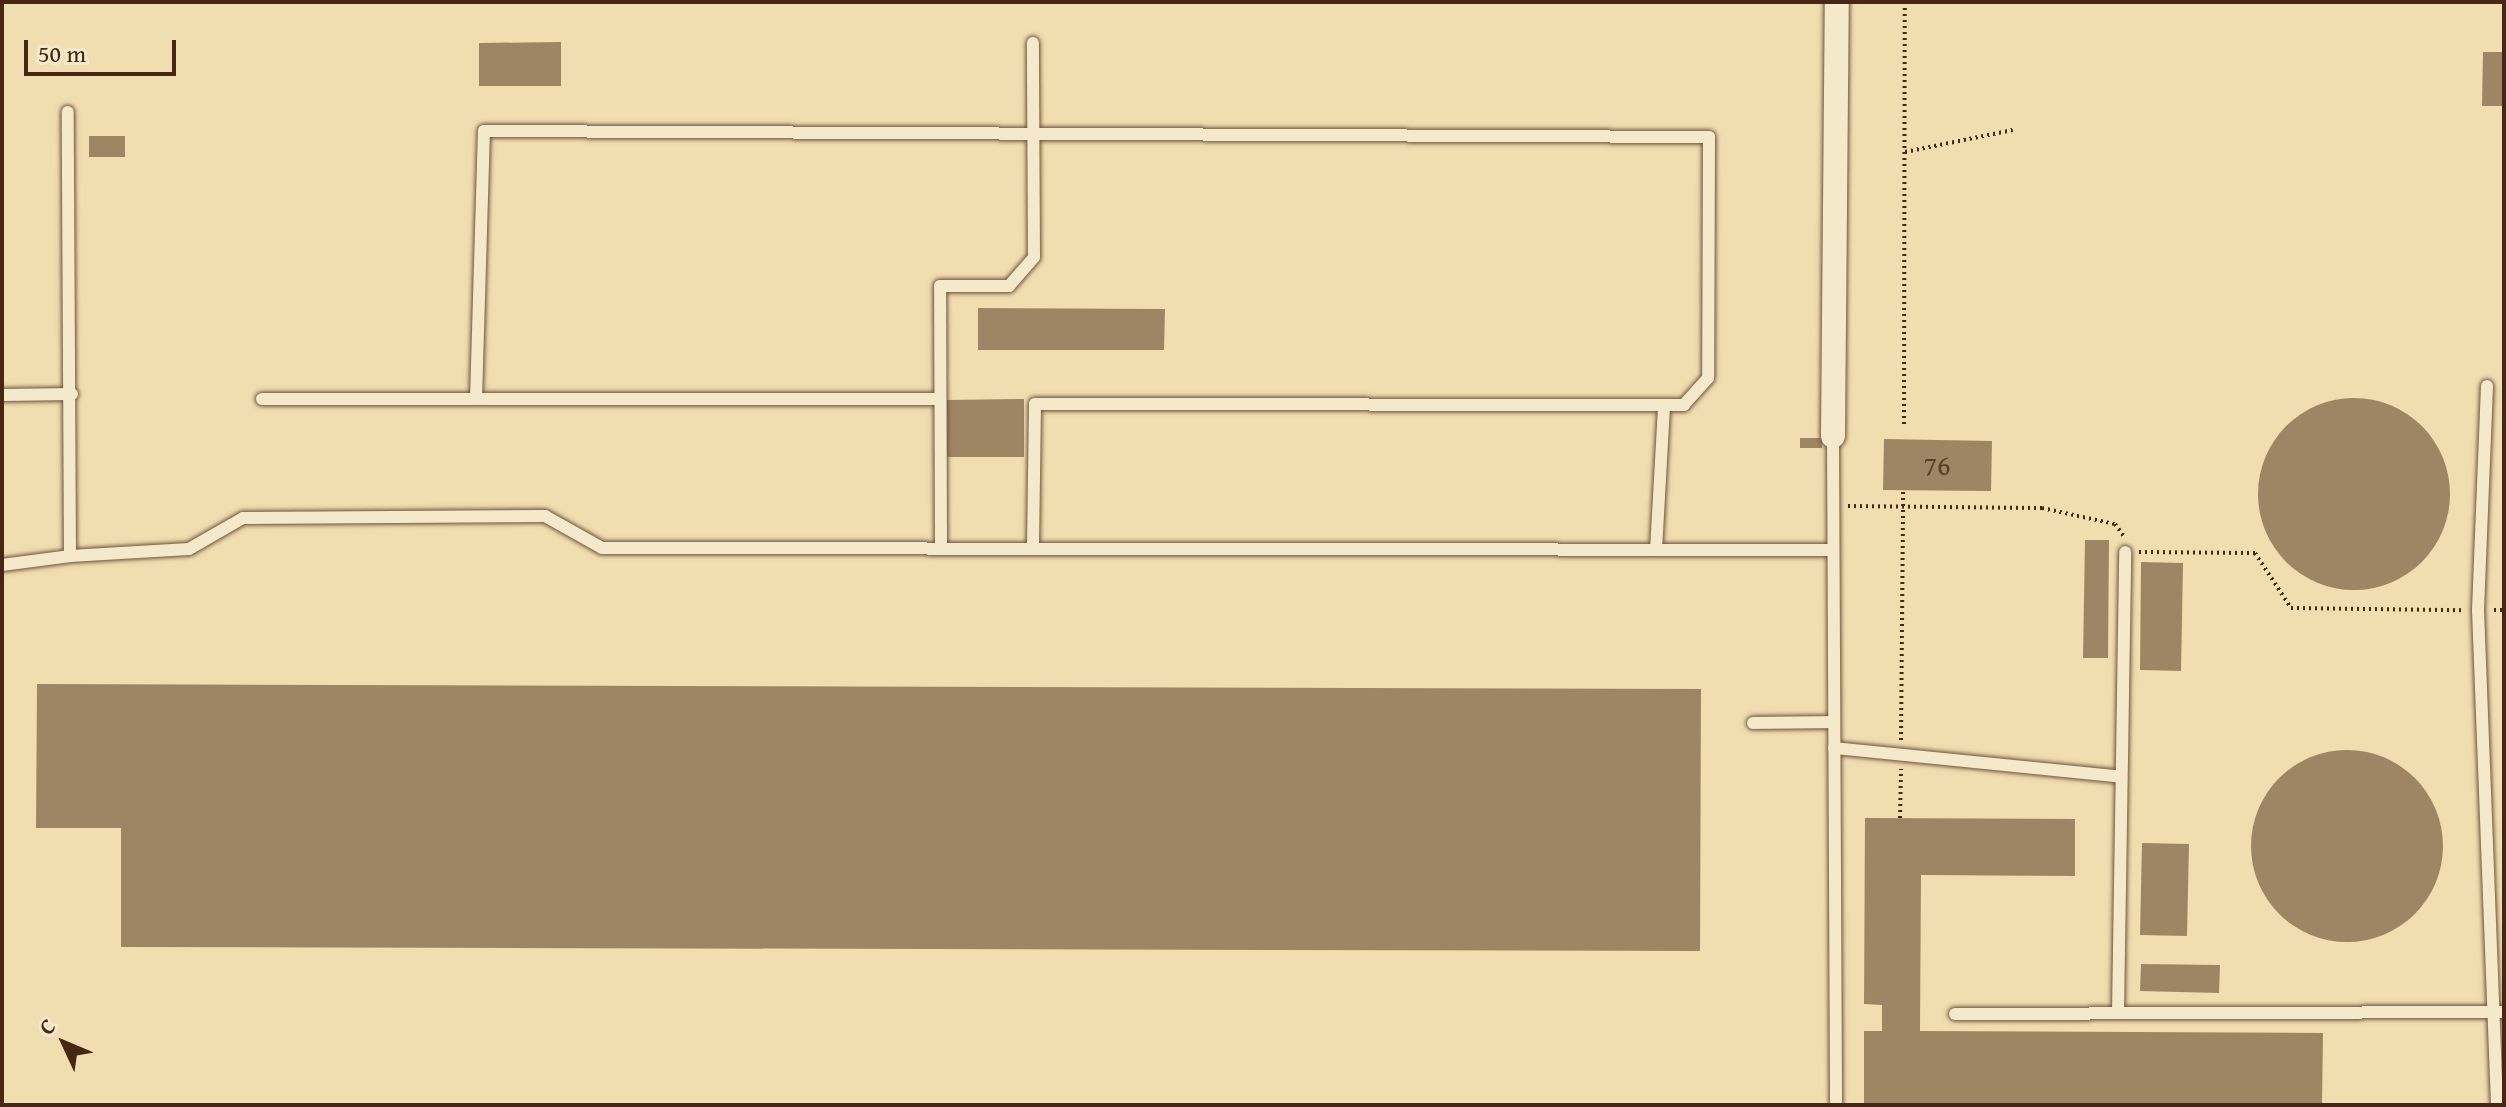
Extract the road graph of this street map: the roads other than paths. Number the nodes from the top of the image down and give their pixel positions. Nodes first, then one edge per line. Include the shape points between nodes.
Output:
1 (1837, 2) edge
2 (1033, 43) dead end
3 (68, 112) dead end
4 (1033, 134) junction
5 (2487, 386) dead end
6 (72, 394) junction
7 (2, 395) edge
8 (262, 399) dead end
9 (476, 399) junction
10 (940, 399) junction
11 (1664, 405) junction
12 (1833, 436) joint
13 (941, 548) junction
14 (1033, 548) junction
15 (1656, 550) junction
16 (1833, 550) junction
17 (2125, 552) road end
18 (70, 556) junction
19 (2, 565) edge
20 (1834, 722) junction
21 (1753, 723) dead end
22 (1834, 748) junction
23 (2116, 776) junction
24 (2497, 1012) edge
25 (2118, 1013) junction
26 (1955, 1014) dead end
27 (1836, 1105) edge
28 (2497, 1105) edge

1 - 12 street
2 - 4 lane
3 - 6 lane
4 - 9 lane via 484,131
4 - 10 lane via 1034,257 1009,286 940,286
4 - 11 lane via 1709,137 1708,378 1684,405
5 - 24 lane via 2478,610
6 - 7 lane
6 - 18 lane
8 - 9 lane
9 - 10 lane
10 - 13 lane
11 - 14 lane via 1035,404
11 - 15 lane
12 - 16 lane
13 - 14 lane
13 - 18 lane via 602,548 545,516 259,517 243,518 189,549
14 - 15 lane
15 - 16 lane
16 - 20 lane
17 - 23 lane
18 - 19 lane
20 - 21 lane
20 - 22 lane
22 - 23 lane
22 - 27 lane
23 - 25 lane
24 - 25 lane
24 - 28 lane
25 - 26 lane

